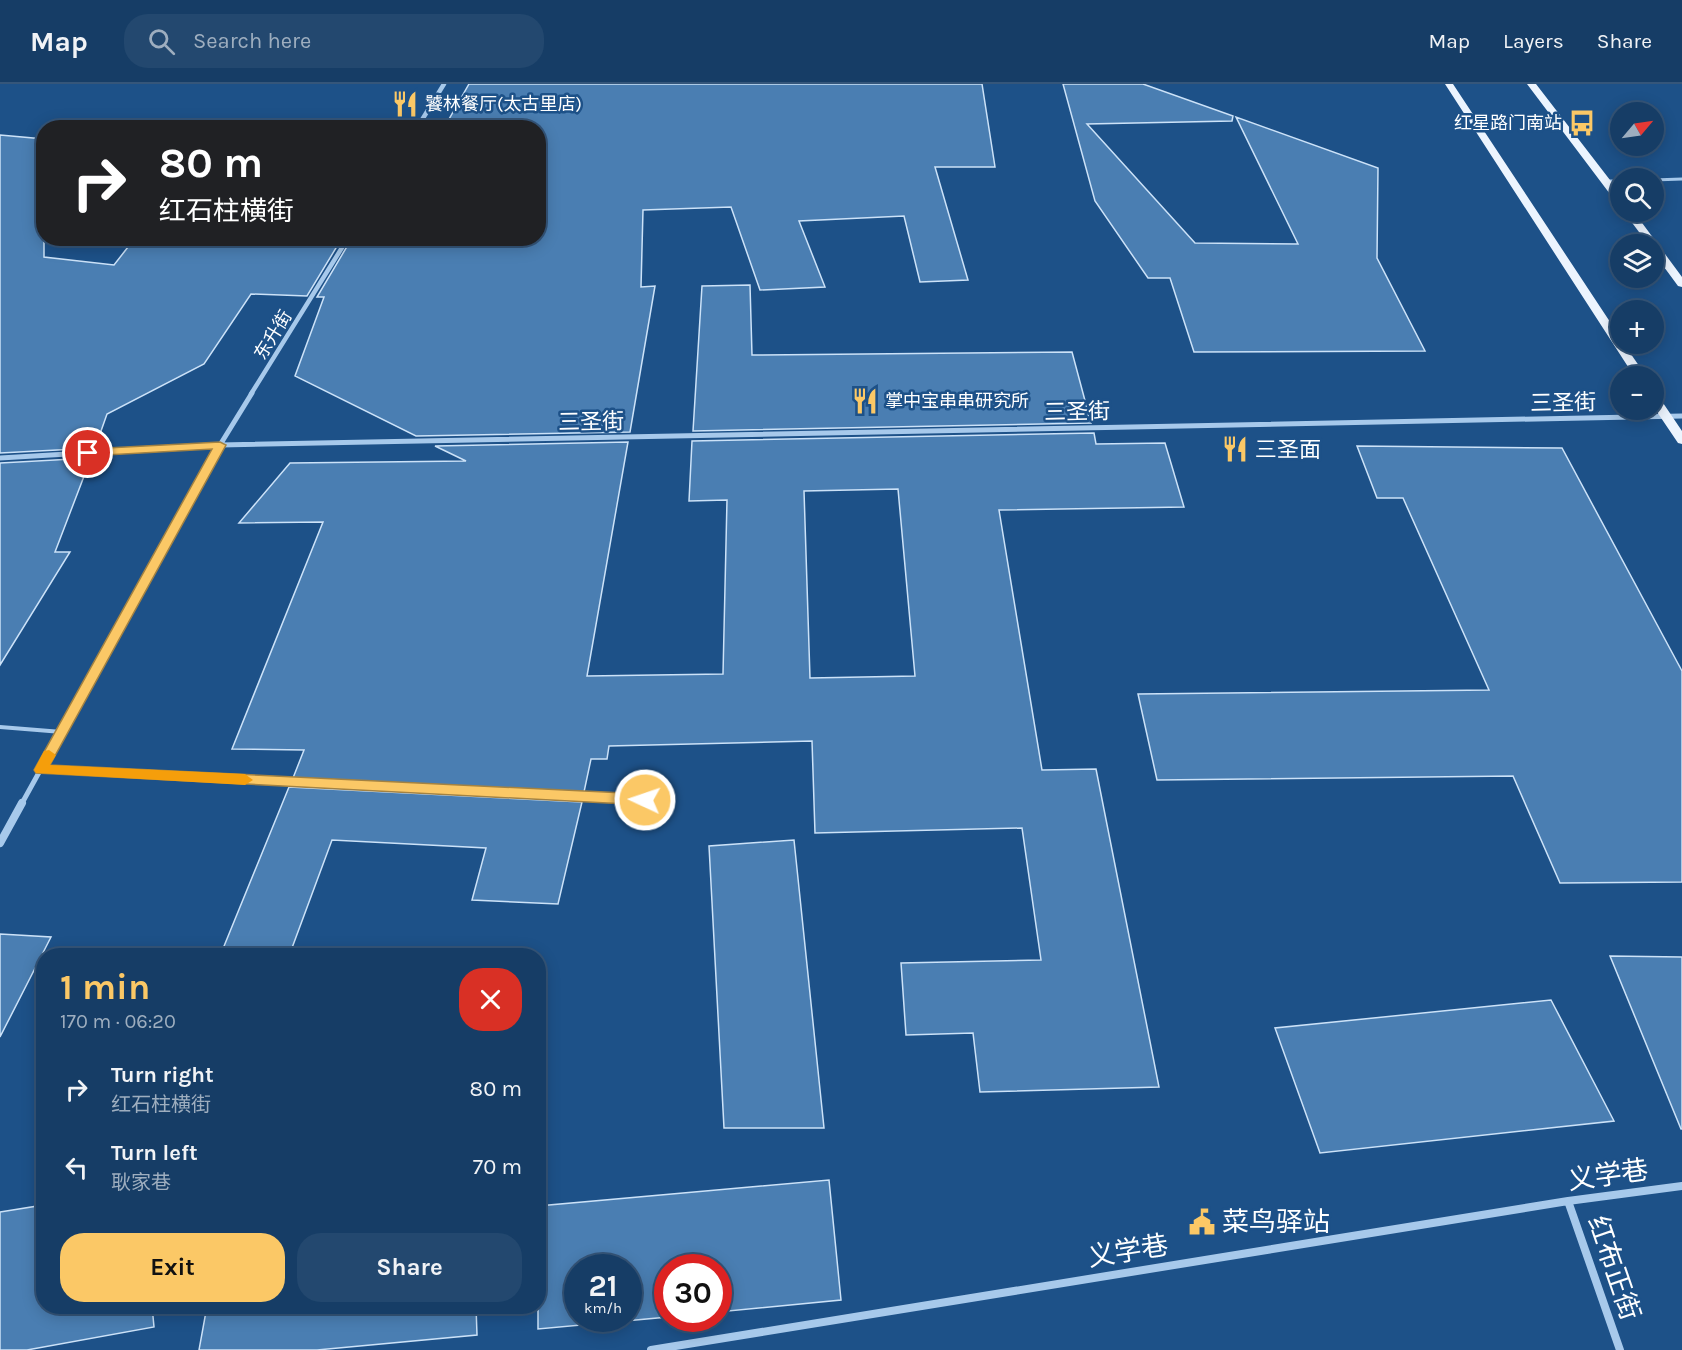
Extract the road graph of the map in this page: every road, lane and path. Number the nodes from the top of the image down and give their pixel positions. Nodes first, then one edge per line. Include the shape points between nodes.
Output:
1 (444, 84) edge
2 (1449, 84) edge
3 (1531, 84) edge
4 (422, 120) edge
5 (1682, 179) edge
6 (1664, 180) edge
7 (1606, 181) junction
8 (1610, 181) edge
9 (1610, 186) edge
10 (1636, 222) edge
11 (343, 246) edge
12 (1682, 284) edge
13 (1633, 366) edge
14 (1664, 413) edge
15 (1666, 416) junction
16 (1682, 416) edge
17 (1682, 440) edge
18 (220, 445) junction
19 (0, 458) edge
20 (0, 727) edge
21 (62, 732) junction
22 (41, 770) junction
23 (645, 800) dead end
24 (0, 843) edge
25 (1682, 1186) edge
26 (1568, 1201) junction
27 (651, 1350) edge
28 (1620, 1350) edge

1 - 4 street
2 - 13 main road
3 - 7 main road
5 - 6 lane
7 - 8 lane
7 - 9 main road
10 - 12 main road
11 - 18 street, 东升街
14 - 15 main road
15 - 16 street, 三圣街
15 - 17 main road
15 - 18 street, 三圣街
18 - 19 street, 三圣街
18 - 21 street, 东升街
20 - 21 lane
21 - 22 street, 东升街
22 - 23 street
22 - 24 street, 东升街
25 - 26 street, 义学巷
26 - 27 street, 义学巷
26 - 28 street, 红布正街

